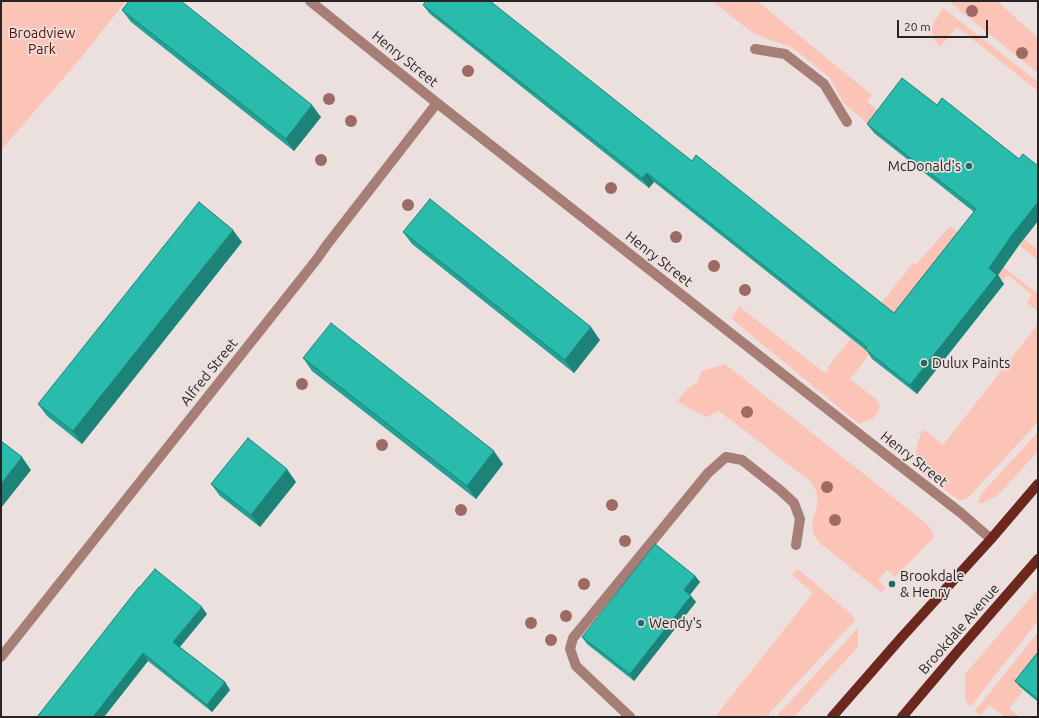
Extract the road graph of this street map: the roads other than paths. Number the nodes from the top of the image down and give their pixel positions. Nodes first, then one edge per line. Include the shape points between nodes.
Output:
1 (310, 1) edge
2 (755, 49) dead end
3 (437, 103) junction
4 (847, 122) dead end
5 (1038, 484) edge
6 (991, 539) junction
7 (796, 545) dead end
8 (1038, 559) edge
9 (1, 657) edge
10 (630, 717) edge
11 (832, 717) edge
12 (902, 717) edge

1 - 3 street, Henry Street
2 - 4 street via 785,54 824,84
3 - 6 street, Henry Street
3 - 9 street, Alfred Street via 317,259
5 - 6 main road
6 - 11 main road
7 - 10 street via 800,519 794,503 780,490 742,460 726,457 708,473 573,638 570,649 576,666
8 - 12 main road, Brookdale Avenue

